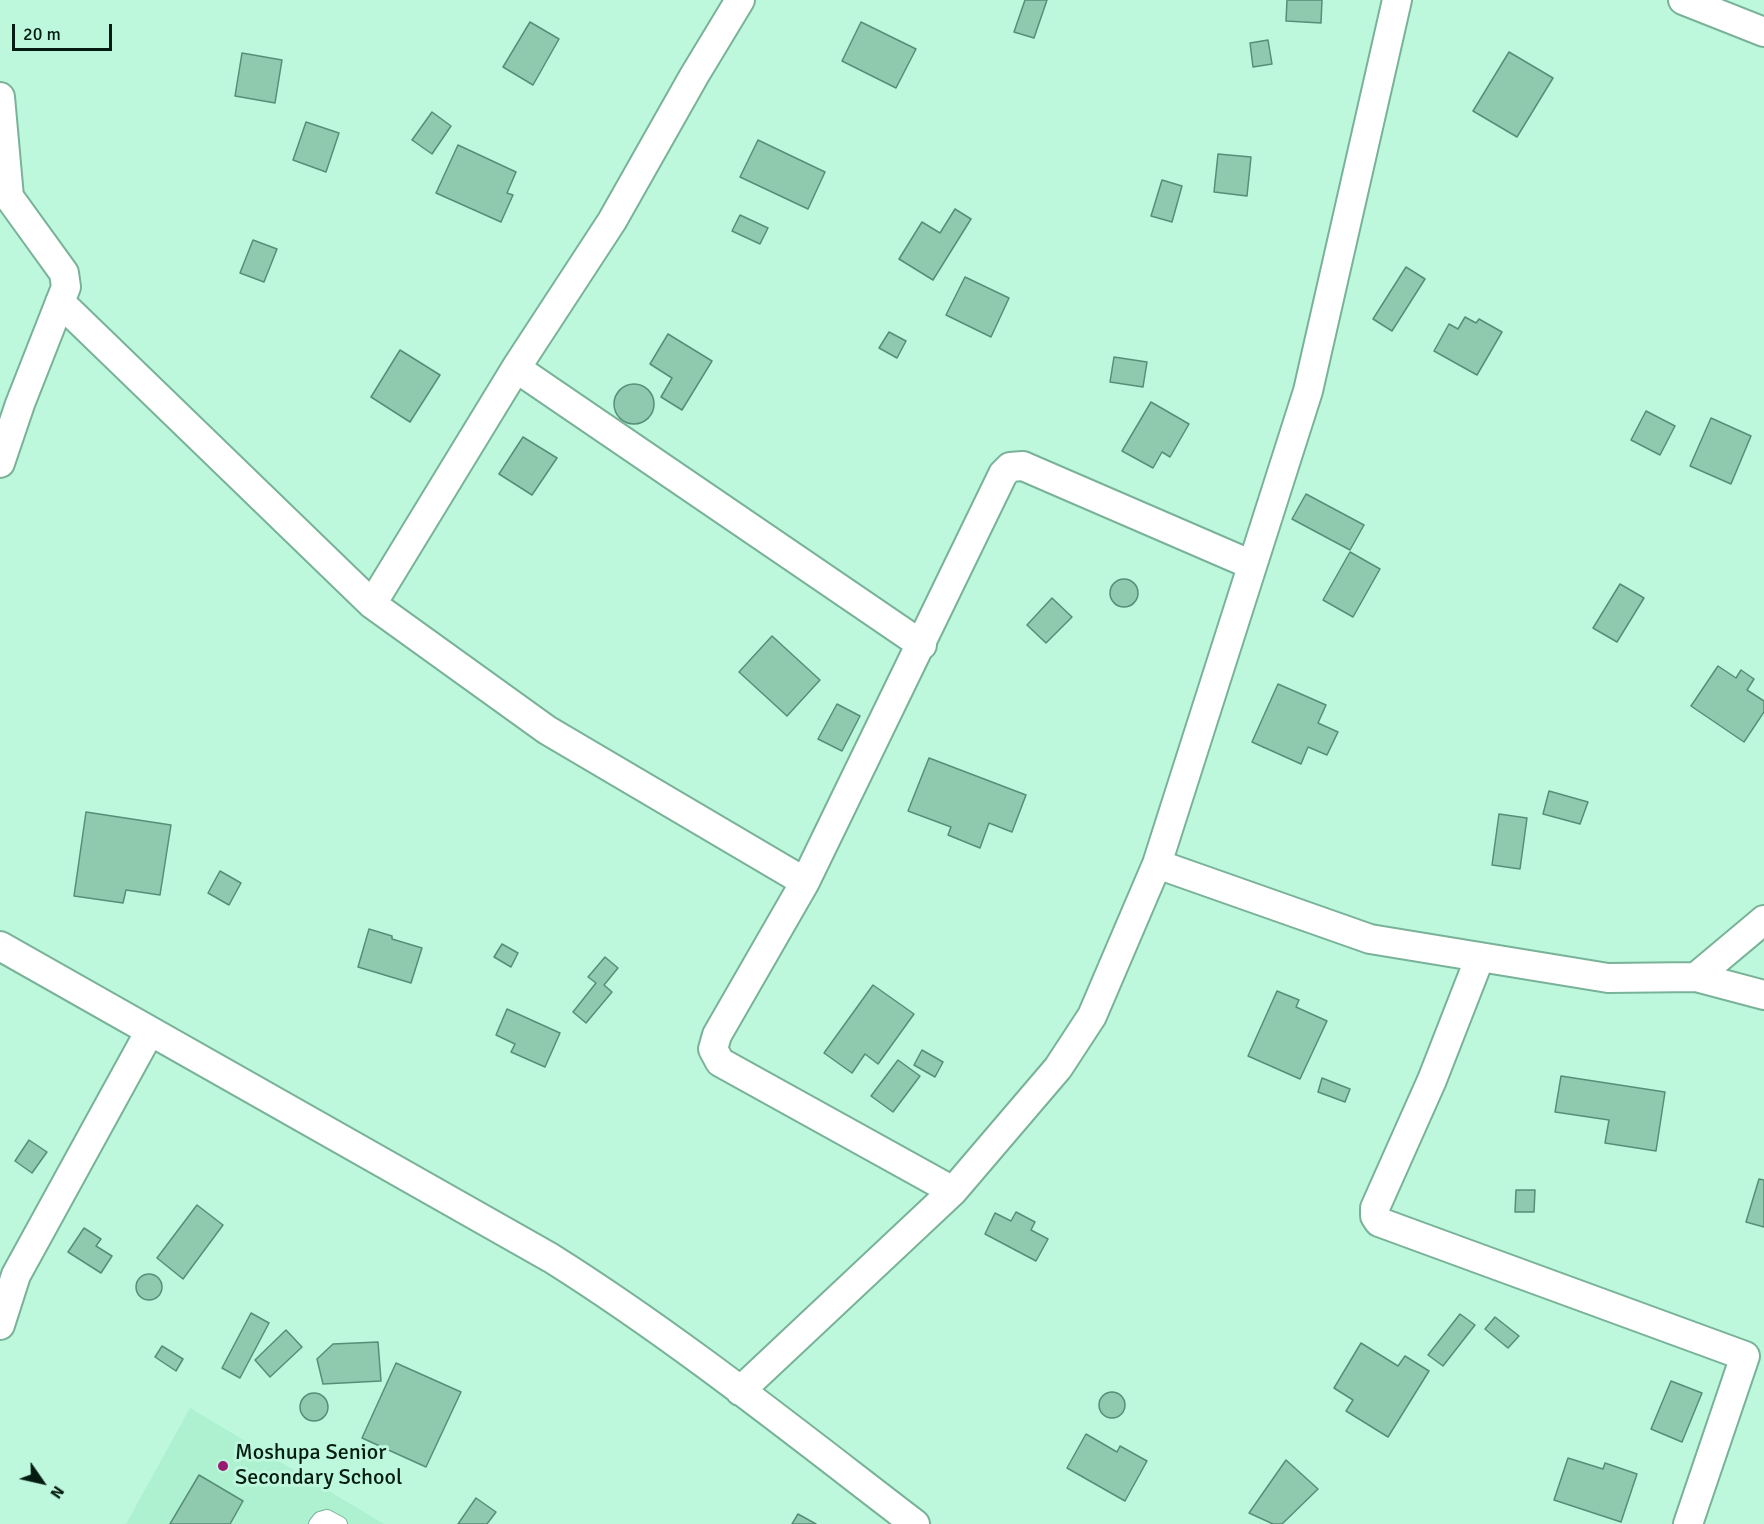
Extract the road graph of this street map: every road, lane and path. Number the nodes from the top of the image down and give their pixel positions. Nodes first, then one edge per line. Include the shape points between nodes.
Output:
1 (740, 0) edge
2 (1397, 0) edge
3 (1683, 0) edge
4 (1764, 32) edge
5 (0, 97) edge
6 (5, 195) edge
7 (60, 302) junction
8 (516, 368) junction
9 (0, 463) edge
10 (1252, 565) junction
11 (372, 604) junction
12 (922, 645) junction
13 (1157, 864) junction
14 (805, 882) junction
15 (1764, 920) edge
16 (0, 946) edge
17 (1480, 957) junction
18 (1696, 977) junction
19 (1764, 995) edge
20 (150, 1031) junction
21 (953, 1191) junction
22 (0, 1325) edge
23 (1754, 1357) edge
24 (740, 1391) junction
25 (316, 1524) edge
26 (340, 1524) edge
27 (915, 1524) edge
28 (1688, 1524) edge

1 - 8 street via 612,221
2 - 10 street via 1308,391
3 - 4 street
5 - 6 street
6 - 7 street via 64,273 66,287
7 - 9 street
7 - 11 street
8 - 11 street
8 - 12 street
10 - 12 street via 1023,466 1010,467 1003,474
10 - 13 street
11 - 14 street via 547,730
12 - 14 street
13 - 17 street via 1370,939
13 - 21 street via 1092,1016 1058,1068
14 - 21 street via 713,1048 720,1062
15 - 18 street
16 - 20 street
17 - 18 street via 1608,978
17 - 23 street via 1376,1208 1379,1222
18 - 19 street
20 - 22 street via 16,1275
20 - 24 street via 551,1258
21 - 24 street
23 - 28 street
24 - 27 street
25 - 26 lane via 327,1517

